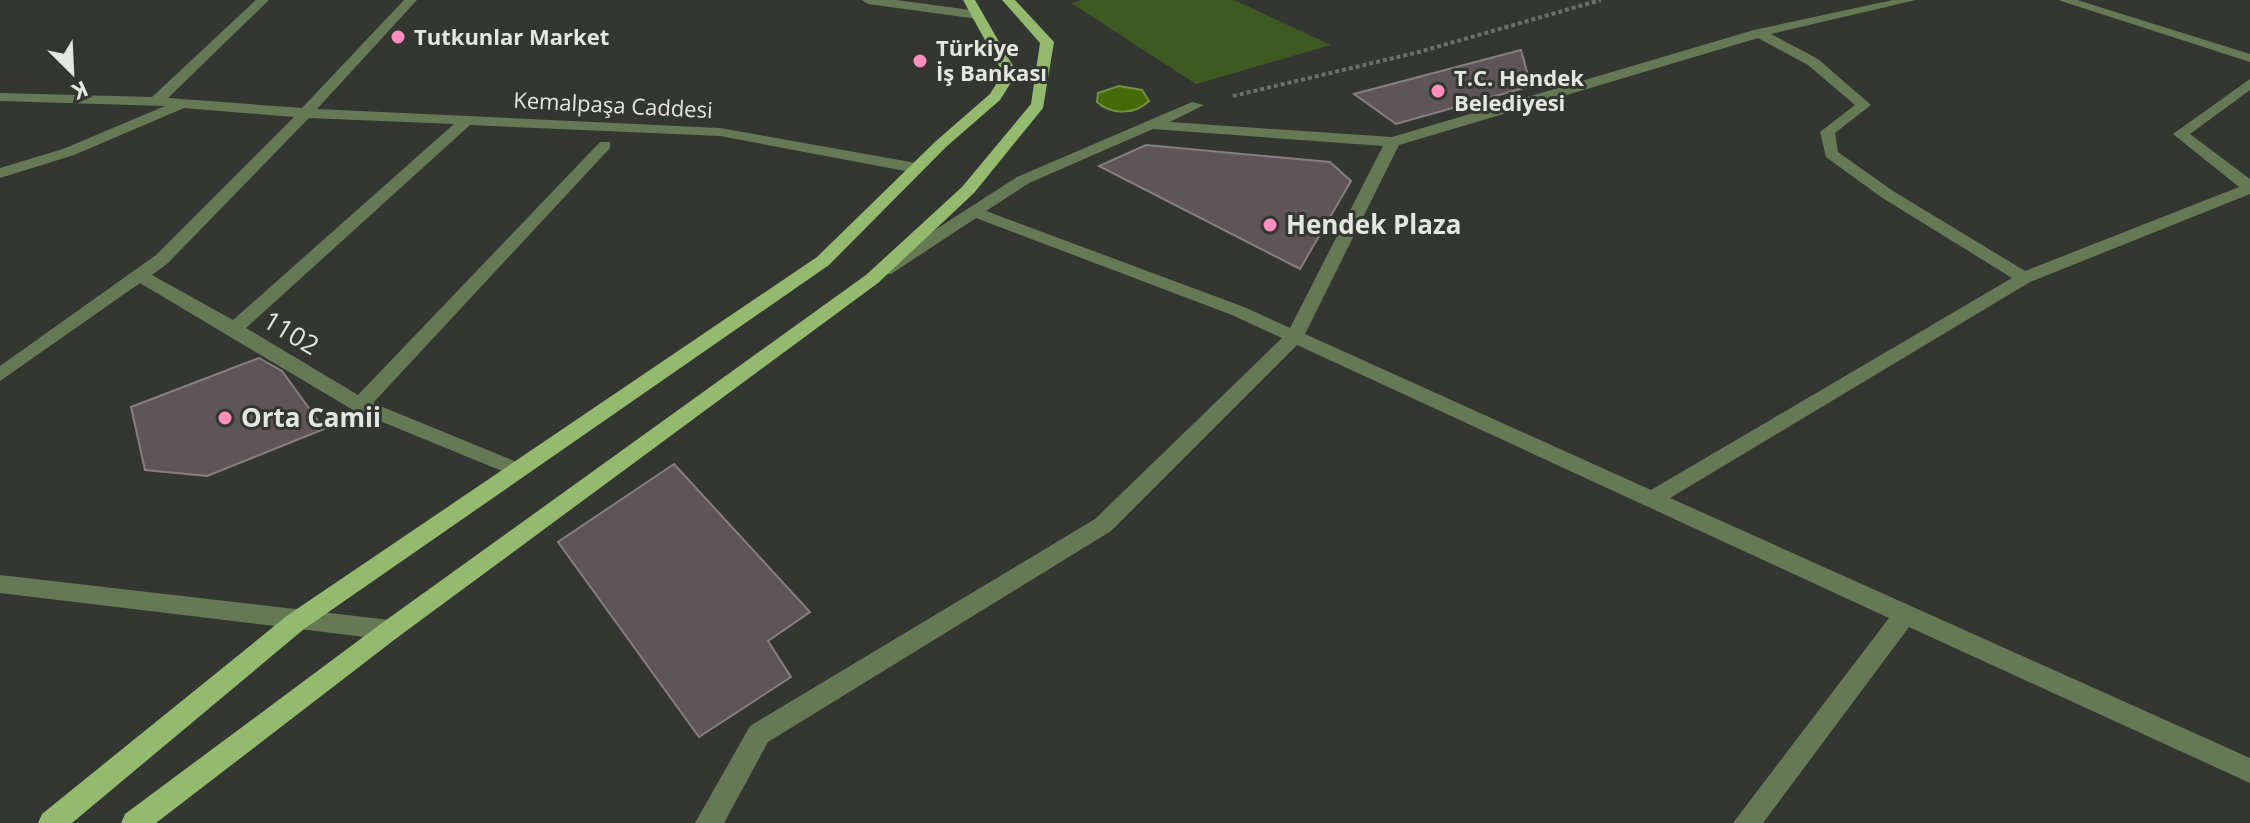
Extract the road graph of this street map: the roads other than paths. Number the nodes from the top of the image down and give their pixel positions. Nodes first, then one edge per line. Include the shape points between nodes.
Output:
1 (263, 0) edge
2 (411, 0) edge
3 (868, 0) edge
4 (928, 0) edge
5 (1008, 0) edge
6 (1910, 0) edge
7 (2064, 0) edge
8 (973, 7) edge
9 (1759, 33) junction
10 (2250, 58) edge
11 (2250, 83) edge
12 (0, 97) edge
13 (156, 101) junction
14 (183, 103) junction
15 (1197, 105) road end
16 (304, 113) junction
17 (466, 121) junction
18 (1150, 125) junction
19 (1393, 142) junction
20 (605, 145) dead end
21 (916, 168) junction
22 (0, 173) edge
23 (2250, 187) edge
24 (974, 212) junction
25 (138, 274) junction
26 (2024, 278) junction
27 (872, 279) junction
28 (234, 329) junction
29 (1295, 336) junction
30 (0, 375) edge
31 (360, 405) junction
32 (517, 470) junction
33 (1652, 499) junction
34 (0, 584) edge
35 (1905, 615) junction
36 (296, 622) junction
37 (390, 630) junction
38 (2250, 771) edge
39 (52, 823) edge
40 (135, 823) edge
41 (709, 823) edge
42 (1747, 823) edge

1 - 13 street
2 - 16 street
3 - 8 street
4 - 8 street
5 - 27 main road via 1047,42 1038,105 968,190
6 - 9 street
7 - 10 street
8 - 21 main road via 1010,73 995,97
9 - 19 street
9 - 26 street via 1813,62 1864,105 1827,132 1831,154
11 - 23 street via 2180,134
12 - 13 street, Kemalpaşa Caddesi
13 - 14 street, Kemalpaşa Caddesi
14 - 16 street, Kemalpaşa Caddesi
14 - 22 street via 91,145
15 - 18 street
16 - 17 street, Kemalpaşa Caddesi
16 - 25 street via 162,259
17 - 21 street, Kemalpaşa Caddesi via 720,132
17 - 28 street, 1102
18 - 19 street
18 - 24 street via 1023,180
19 - 29 street
20 - 31 street
21 - 32 main road via 823,261
23 - 26 street
24 - 27 street
24 - 29 street
25 - 28 street
25 - 30 street
26 - 33 street
27 - 37 main road
28 - 31 street, 1102
29 - 33 street
29 - 41 street via 1103,525 759,734
31 - 32 street, 1102
32 - 36 main road
33 - 35 street
34 - 36 street
35 - 38 street
35 - 42 street
36 - 37 street
36 - 39 main road
37 - 40 main road

